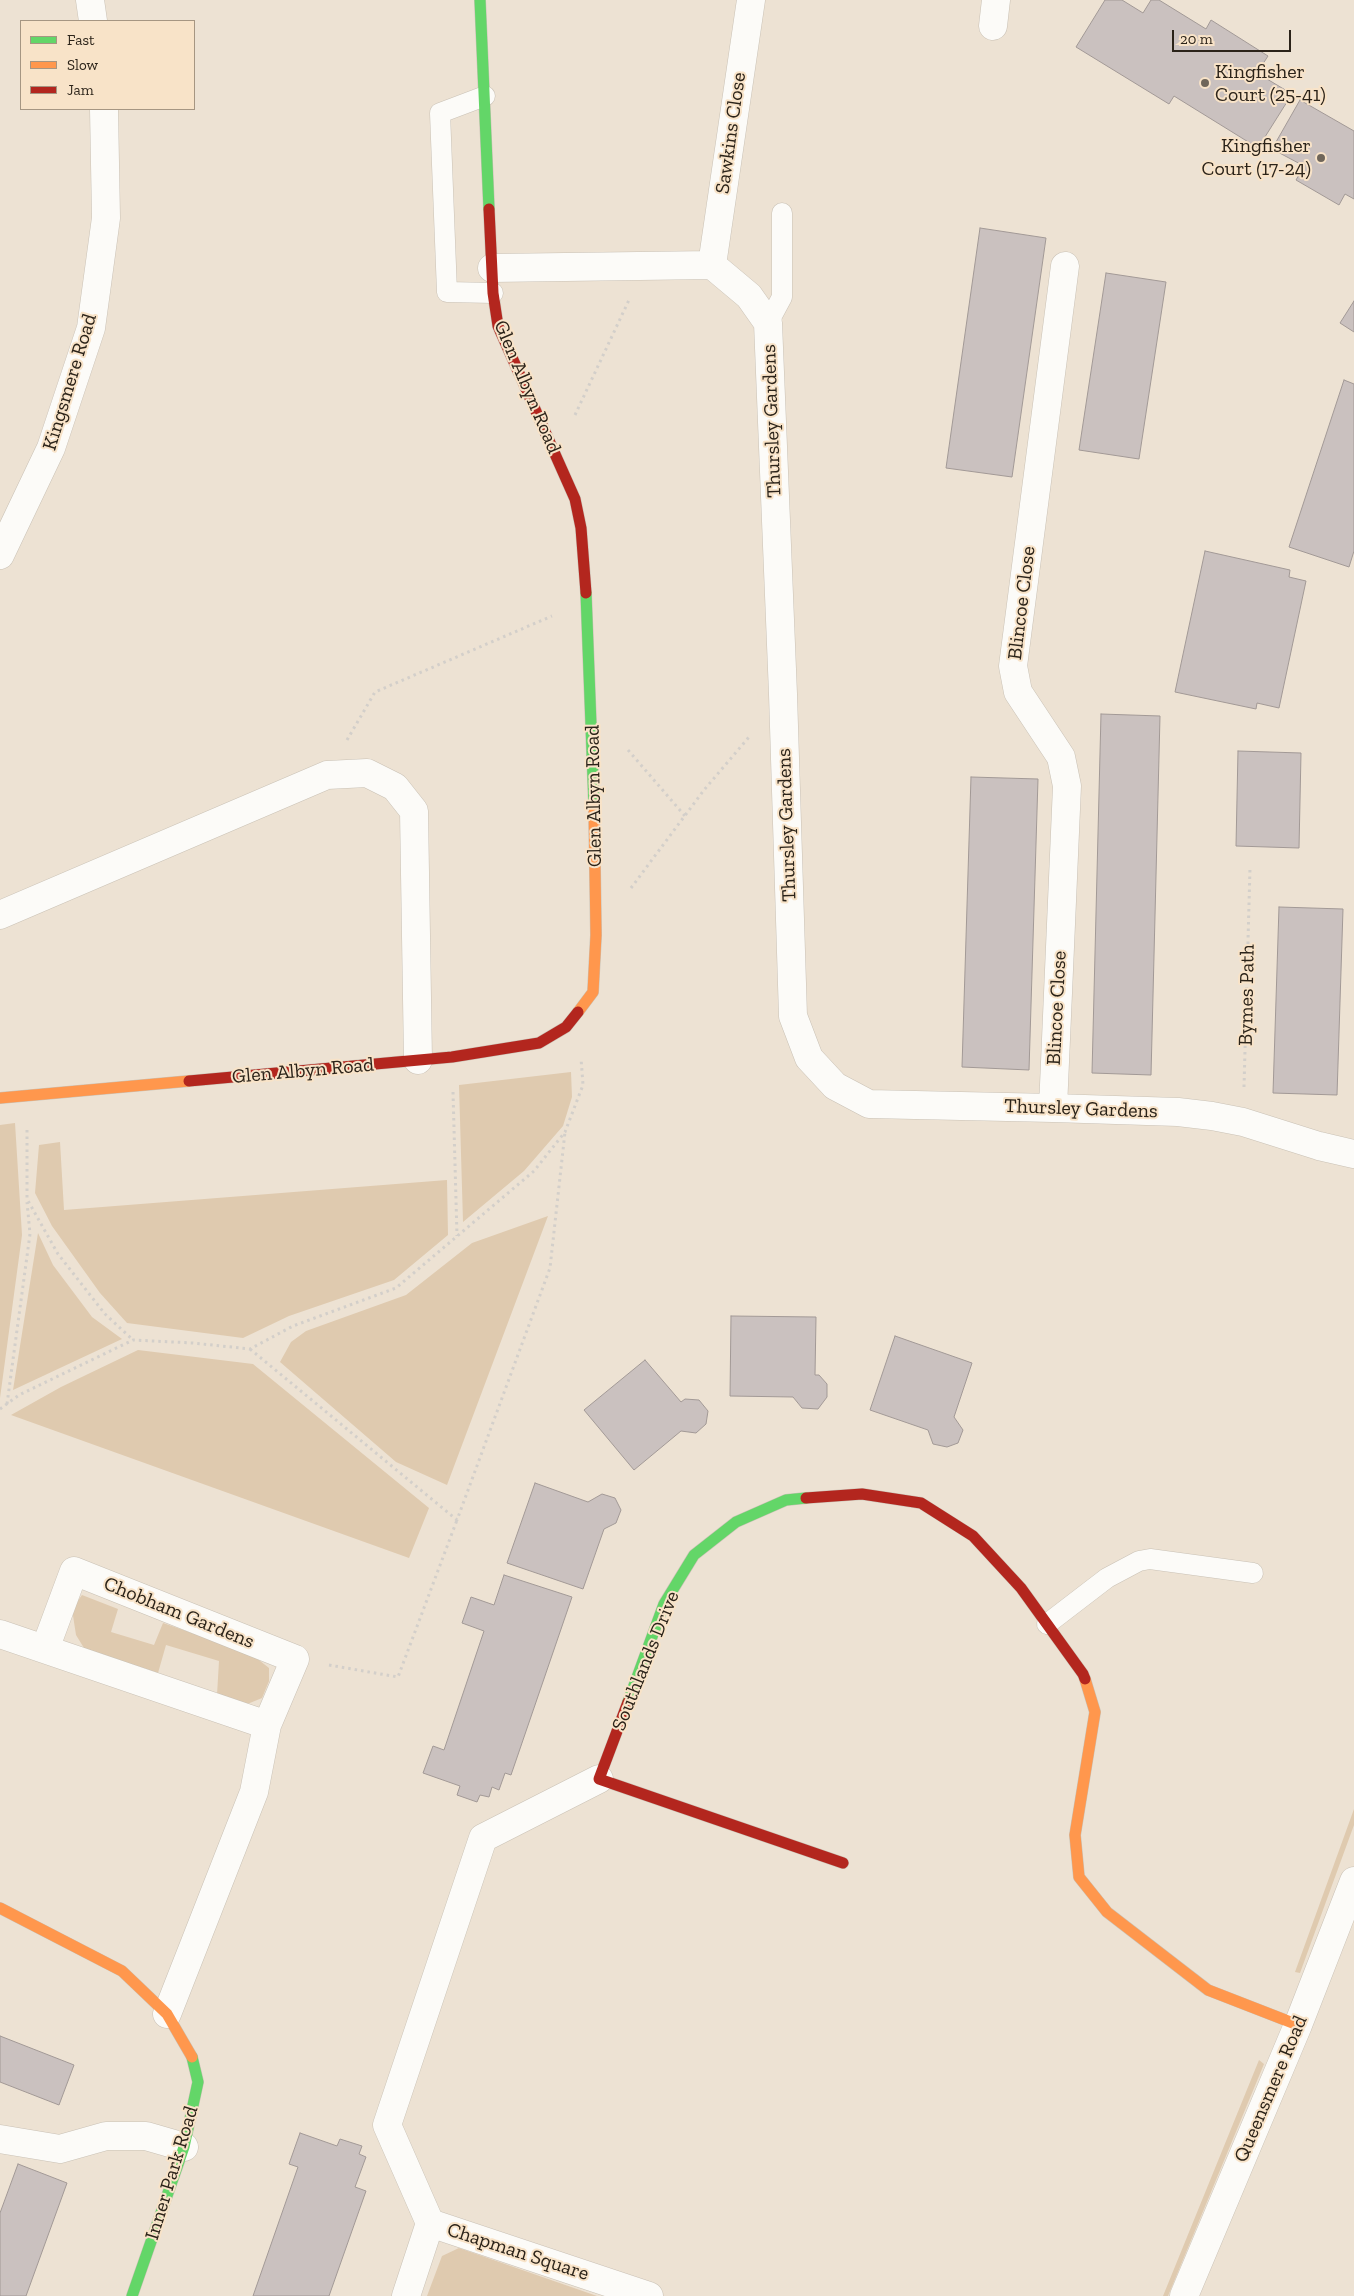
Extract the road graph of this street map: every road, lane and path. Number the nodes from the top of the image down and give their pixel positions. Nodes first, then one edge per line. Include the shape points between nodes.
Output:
1 (90, 0) edge
2 (480, 0) edge
3 (751, 0) edge
4 (93, 20) edge
5 (485, 96) junction
6 (104, 110) edge
7 (782, 213) dead end
8 (712, 265) junction
9 (646, 266) junction
10 (1066, 266) dead end
11 (493, 280) junction
12 (768, 323) junction
13 (556, 456) junction
14 (0, 555) edge
15 (588, 600) junction
16 (752, 734) dead end
17 (623, 744) dead end
18 (327, 775) junction
19 (685, 816) junction
20 (1250, 868) dead end
21 (631, 888) dead end
22 (0, 916) edge
23 (566, 1027) junction
24 (452, 1057) junction
25 (418, 1060) junction
26 (26, 1096) junction
27 (0, 1098) edge
28 (1053, 1108) junction
29 (1243, 1122) junction
30 (566, 1132) junction
31 (1354, 1154) edge
32 (27, 1199) junction
33 (457, 1236) junction
34 (134, 1340) junction
35 (250, 1349) junction
36 (7, 1404) junction
37 (0, 1410) edge
38 (457, 1520) junction
39 (1253, 1573) dead end
40 (1047, 1624) junction
41 (0, 1634) edge
42 (45, 1648) junction
43 (294, 1658) junction
44 (267, 1725) junction
45 (599, 1780) junction
46 (843, 1862) dead end
47 (1354, 1881) edge
48 (0, 1908) edge
49 (167, 2014) junction
50 (1298, 2025) junction
51 (0, 2138) edge
52 (184, 2146) junction
53 (430, 2223) junction
54 (132, 2296) edge
55 (406, 2296) edge
56 (650, 2296) edge
57 (1184, 2296) edge

1 - 4 street
2 - 5 street, Glen Albyn Road
3 - 8 street, Sawkins Close
5 - 11 street, Glen Albyn Road
5 - 11 lane via 440,113 447,292
6 - 14 street, Kingsmere Road via 106,218 91,328 51,448
7 - 12 lane via 782,297
8 - 9 street
8 - 12 street, Thursley Gardens via 749,296
9 - 11 street
9 - 13 path
10 - 28 street, Blincoe Close via 1013,666 1018,692 1061,757 1067,786
11 - 13 street, Glen Albyn Road via 498,326
12 - 28 street, Thursley Gardens via 793,1016 809,1058 835,1086 869,1104
13 - 15 street, Glen Albyn Road via 575,499
15 - 18 path via 375,692
15 - 23 street, Glen Albyn Road via 596,935 593,992
16 - 19 path
17 - 19 path
18 - 22 street
18 - 25 street via 367,773 395,787 414,811
19 - 21 path
20 - 29 path, Bymes Path
23 - 24 street, Glen Albyn Road via 539,1043
23 - 30 path via 581,1051 583,1085
24 - 25 street, Glen Albyn Road
24 - 33 path
25 - 26 street, Glen Albyn Road
26 - 27 street, Glen Albyn Road
26 - 32 path
28 - 29 street, Thursley Gardens via 1178,1112
29 - 31 street, Thursley Gardens
30 - 33 path via 534,1171
30 - 38 path via 550,1268
32 - 34 path via 58,1254 105,1314
32 - 36 path via 30,1234
33 - 35 path via 396,1288 293,1326
34 - 35 path
34 - 36 path via 19,1395
35 - 38 path
36 - 37 path
38 - 43 path via 398,1677
39 - 40 lane via 1150,1559 1139,1561 1106,1578
40 - 45 street, Southlands Drive via 1021,1588 973,1536 921,1503 862,1494 786,1500 736,1522 694,1555 664,1604
40 - 50 street, Southlands Drive via 1083,1674 1095,1712 1075,1834 1079,1877 1107,1912 1208,1990
41 - 42 street
42 - 43 street, Chobham Gardens via 74,1571
42 - 44 street
43 - 44 street
44 - 49 street via 254,1792
45 - 46 street
45 - 53 street via 483,1838 387,2125
47 - 50 street, Queensmere Road
48 - 49 street, Inner Park Road via 122,1971
49 - 52 street, Inner Park Road via 191,2053 198,2082
50 - 57 street, Queensmere Road
51 - 52 street via 60,2149 106,2136 146,2136
52 - 54 street, Inner Park Road
53 - 55 street, Chapman Square
53 - 56 street, Chapman Square

